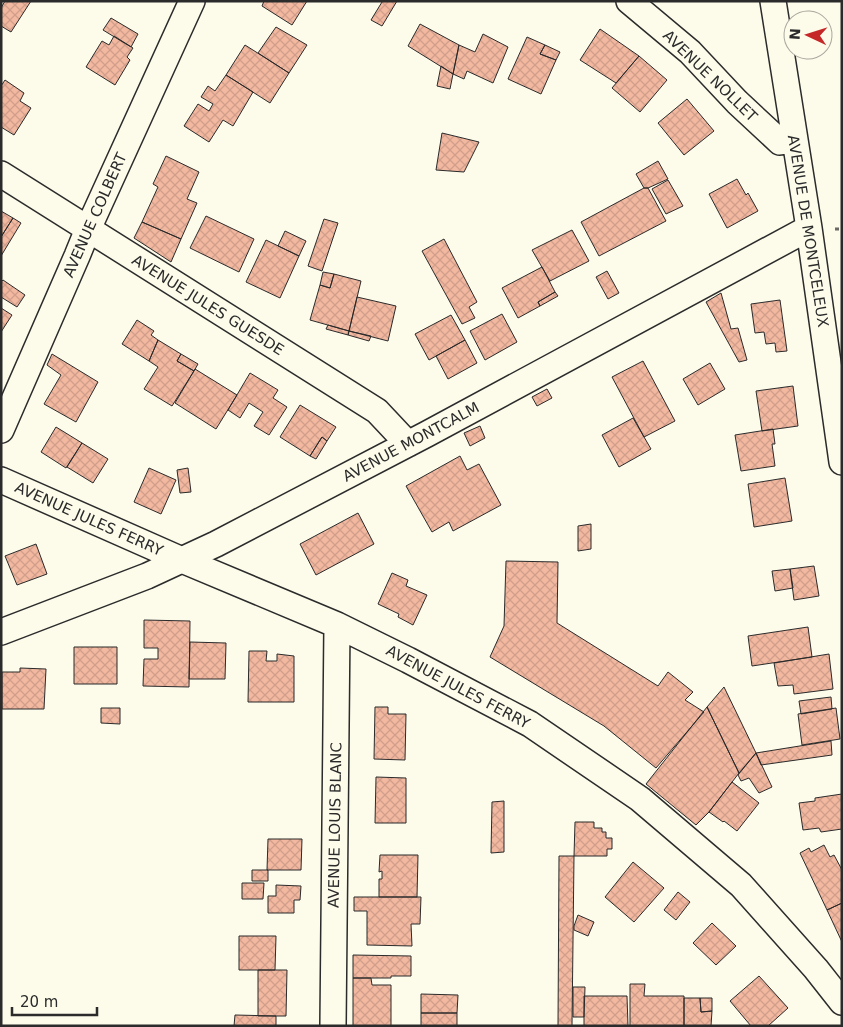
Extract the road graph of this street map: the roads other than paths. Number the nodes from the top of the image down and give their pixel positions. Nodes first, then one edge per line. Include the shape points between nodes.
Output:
1 (192, 1) edge
2 (628, 1) edge
3 (773, 1) edge
4 (794, 140) junction
5 (1, 174) edge
6 (809, 228) junction
7 (88, 229) junction
8 (1, 430) edge
9 (408, 444) junction
10 (842, 462) edge
11 (1, 480) edge
12 (182, 560) junction
13 (337, 625) junction
14 (1, 632) edge
15 (842, 1002) edge
16 (333, 1026) edge

1 - 7 street, AVENUE COLBERT
2 - 4 street, AVENUE NOLLET via 690,52 780,142
3 - 4 street, AVENUE DE MONTCELEUX
4 - 6 street, AVENUE DE MONTCELEUX
5 - 7 street, AVENUE JULES GUESDE
6 - 9 street, AVENUE MONTCALM
6 - 10 street, AVENUE DE MONTCELEUX
7 - 8 street, AVENUE COLBERT
7 - 9 street, AVENUE JULES GUESDE via 377,411
9 - 12 street, AVENUE MONTCALM
11 - 12 street, AVENUE JULES FERRY
12 - 13 street, AVENUE JULES FERRY
12 - 14 street, AVENUE MONTCALM
13 - 15 street, AVENUE JULES FERRY via 530,724 640,799 741,885
13 - 16 street, AVENUE LOUIS BLANC

